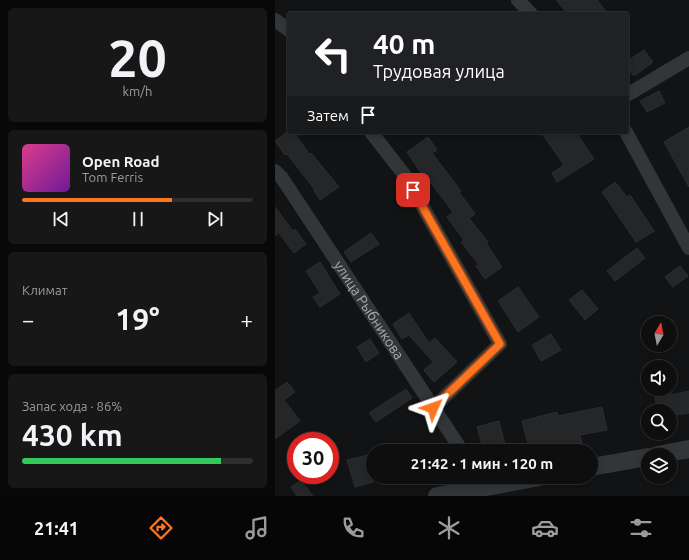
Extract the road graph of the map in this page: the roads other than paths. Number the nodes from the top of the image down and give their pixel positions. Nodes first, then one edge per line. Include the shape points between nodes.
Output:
1 (518, 0) edge
2 (529, 12) edge
3 (275, 20) edge
4 (287, 29) edge
5 (689, 58) edge
6 (629, 94) edge
7 (373, 134) edge
8 (627, 134) edge
9 (275, 171) edge
10 (689, 248) edge
11 (433, 408) junction
12 (457, 444) edge
13 (689, 449) edge
14 (677, 451) edge
15 (641, 458) edge
16 (598, 466) edge
17 (500, 484) edge
18 (483, 487) edge
19 (437, 496) edge

1 - 2 street
3 - 4 street
5 - 6 street
7 - 11 street via 406,177 500,344
8 - 10 street
9 - 11 street, улица Рыбникова
11 - 12 street, улица Рыбникова
13 - 14 street
15 - 16 street
17 - 18 street
18 - 19 street

